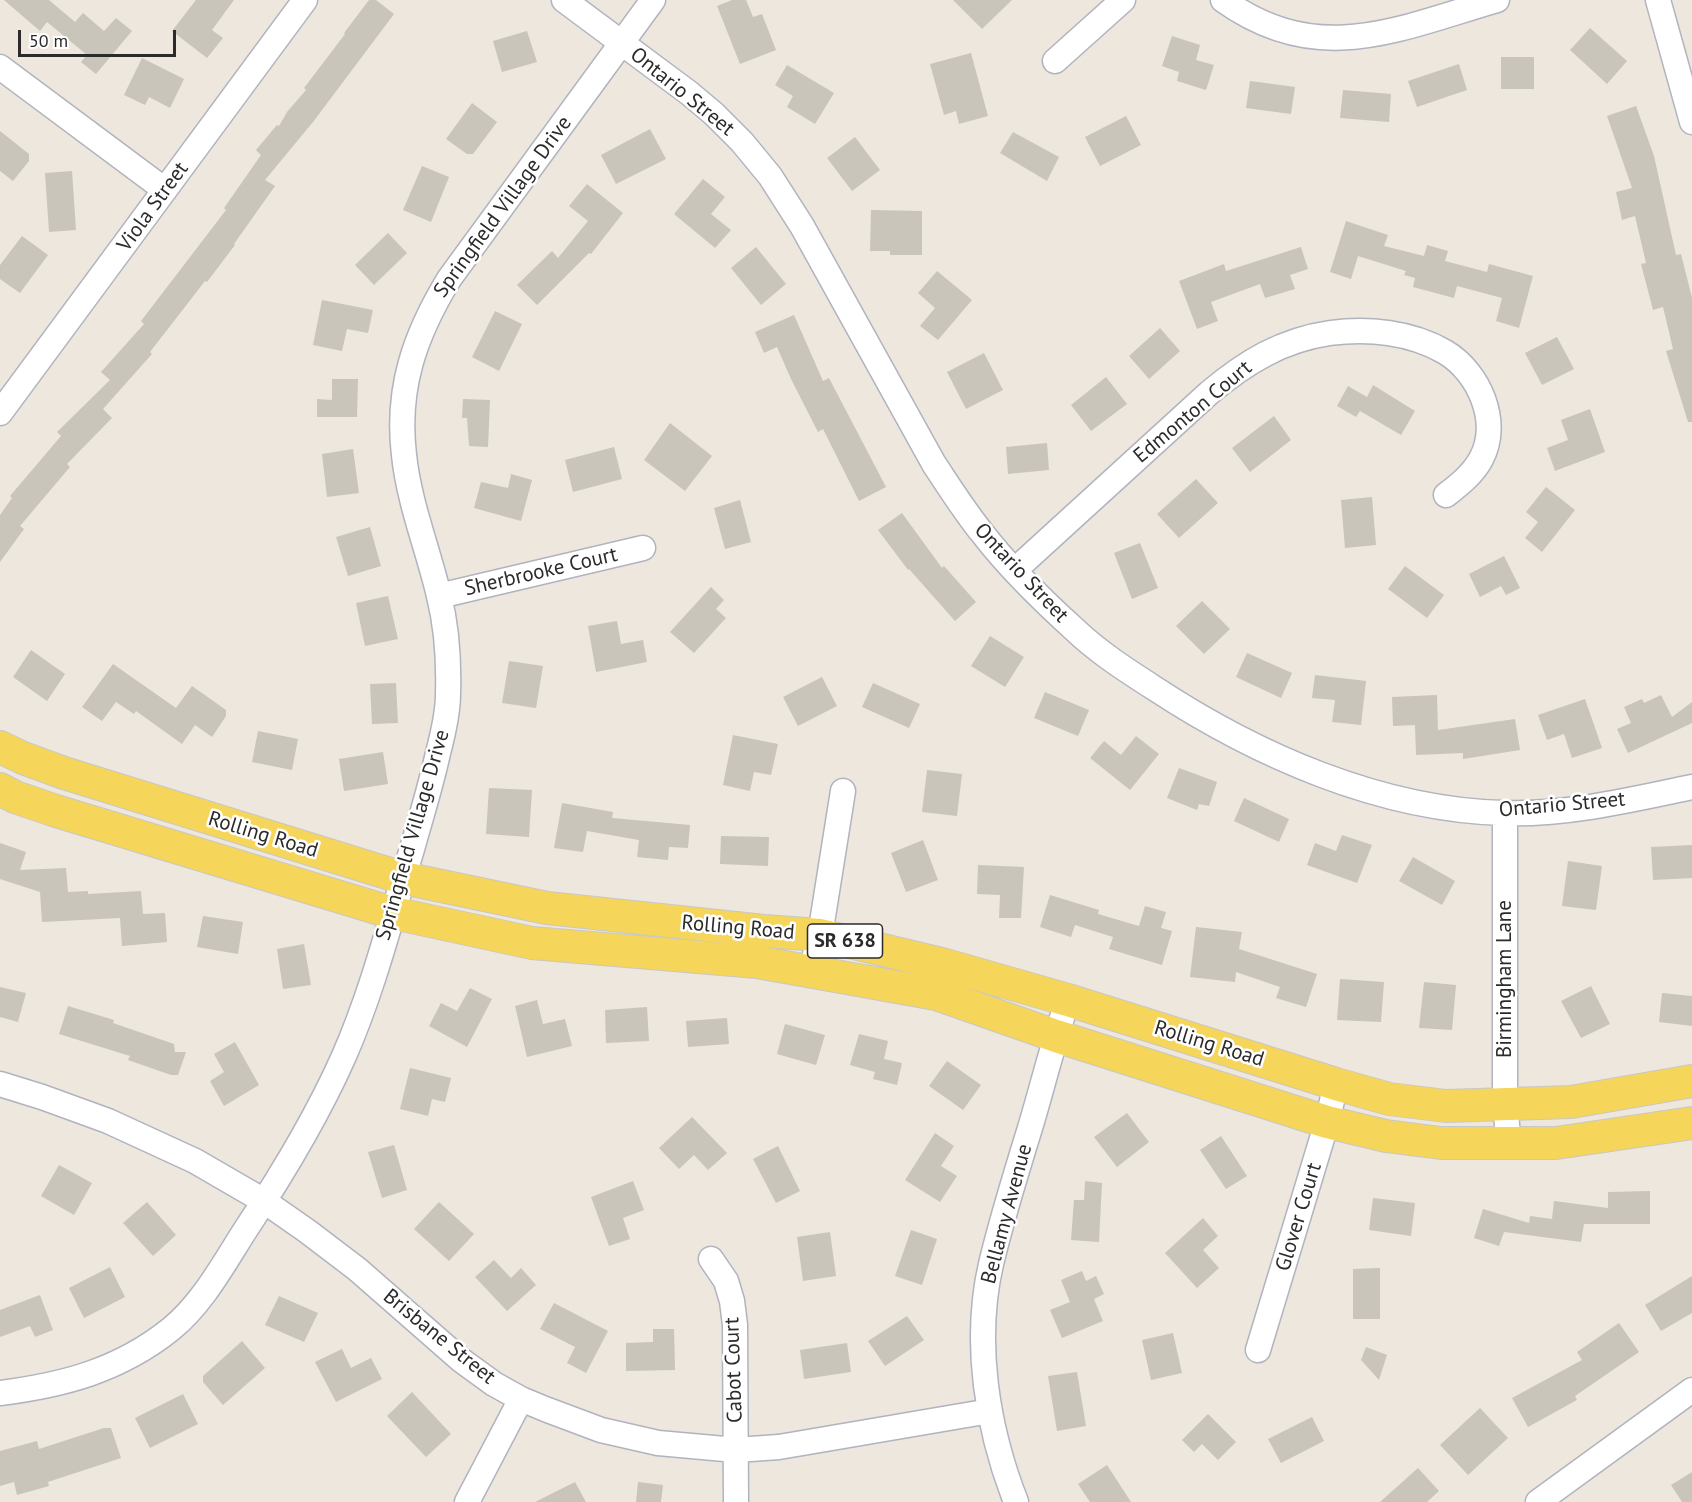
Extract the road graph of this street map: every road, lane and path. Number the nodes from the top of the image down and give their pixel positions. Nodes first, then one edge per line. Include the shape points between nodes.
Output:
1 (305, 0) edge
2 (564, 0) edge
3 (653, 0) edge
4 (1123, 0) edge
5 (1223, 0) edge
6 (1497, 0) edge
7 (1658, 0) edge
8 (622, 43) junction
9 (1055, 61) dead end
10 (0, 67) edge
11 (1692, 122) edge
12 (165, 190) junction
13 (0, 414) edge
14 (1446, 495) dead end
15 (643, 548) dead end
16 (1015, 570) junction
17 (440, 596) junction
18 (0, 747) edge
19 (1692, 787) edge
20 (0, 789) edge
21 (843, 791) dead end
22 (1505, 813) junction
23 (403, 878) junction
24 (393, 913) junction
25 (820, 935) junction
26 (811, 971) junction
27 (1068, 1000) junction
28 (1056, 1036) junction
29 (1692, 1081) edge
30 (0, 1084) edge
31 (1336, 1084) junction
32 (1505, 1105) junction
33 (1327, 1122) junction
34 (1692, 1123) edge
35 (1509, 1144) junction
36 (264, 1202) junction
37 (711, 1259) dead end
38 (1258, 1350) dead end
39 (1692, 1390) edge
40 (0, 1393) edge
41 (521, 1399) junction
42 (990, 1412) junction
43 (736, 1450) junction
44 (467, 1502) edge
45 (736, 1502) edge
46 (1016, 1502) edge
47 (1538, 1502) edge

1 - 12 street, Viola Street
2 - 8 street, Ontario Street
3 - 8 street, Springfield Village Drive
4 - 9 street
5 - 6 street via 1271,27 1336,38 1387,32
7 - 11 street
8 - 16 street, Ontario Street via 714,114 770,176 802,226 934,464 983,534
8 - 17 street, Springfield Village Drive via 448,279 415,345 404,396 404,452 407,478
10 - 12 street
12 - 13 street, Viola Street
14 - 16 street, Edmonton Court via 1464,482 1481,459 1488,437 1483,398 1471,375 1447,353 1413,338 1374,331 1329,333 1278,347 1233,372
15 - 17 street, Sherbrooke Court
16 - 22 street, Ontario Street via 1075,631 1118,664 1192,713 1273,756 1391,797
17 - 23 street, Springfield Village Drive via 447,647 445,724
18 - 23 main road, Rolling Road / SR 638 via 64,773
19 - 22 street, Ontario Street via 1610,804
20 - 24 main road, Rolling Road / SR 638 via 56,811
21 - 25 street
22 - 32 street, Birmingham Lane
23 - 24 street, Springfield Village Drive
23 - 25 main road, Rolling Road / SR 638 via 547,908
24 - 26 main road, Rolling Road / SR 638 via 532,943 757,962
24 - 36 street, Springfield Village Drive via 345,1054 313,1122
25 - 26 street
25 - 27 main road, Rolling Road / SR 638
26 - 28 main road, Rolling Road / SR 638 via 936,994
27 - 28 street, Bellamy Avenue
27 - 31 main road, Rolling Road / SR 638
28 - 33 main road, Rolling Road / SR 638
28 - 42 street, Bellamy Avenue via 991,1265 984,1333
29 - 32 main road, Rolling Road / SR 638 via 1571,1102
30 - 36 street, Brisbane Street via 108,1121 195,1161
31 - 32 main road, Rolling Road / SR 638 via 1389,1099 1446,1106
31 - 33 street, Glover Court
32 - 35 street, Birmingham Lane
33 - 35 main road, Rolling Road / SR 638 via 1386,1136 1441,1143
33 - 38 street, Glover Court
34 - 35 main road, Rolling Road / SR 638 via 1556,1143
36 - 40 street, Springfield Village Drive via 216,1276 174,1327 125,1359 95,1372 63,1383
36 - 41 street, Brisbane Street via 357,1269 461,1360
37 - 43 street, Cabot Court via 726,1281 732,1301
39 - 47 street
41 - 43 street, Brisbane Street via 629,1437
41 - 44 street
42 - 43 street, Brisbane Street via 779,1447
42 - 46 street, Bellamy Avenue
43 - 45 street, Cabot Court

